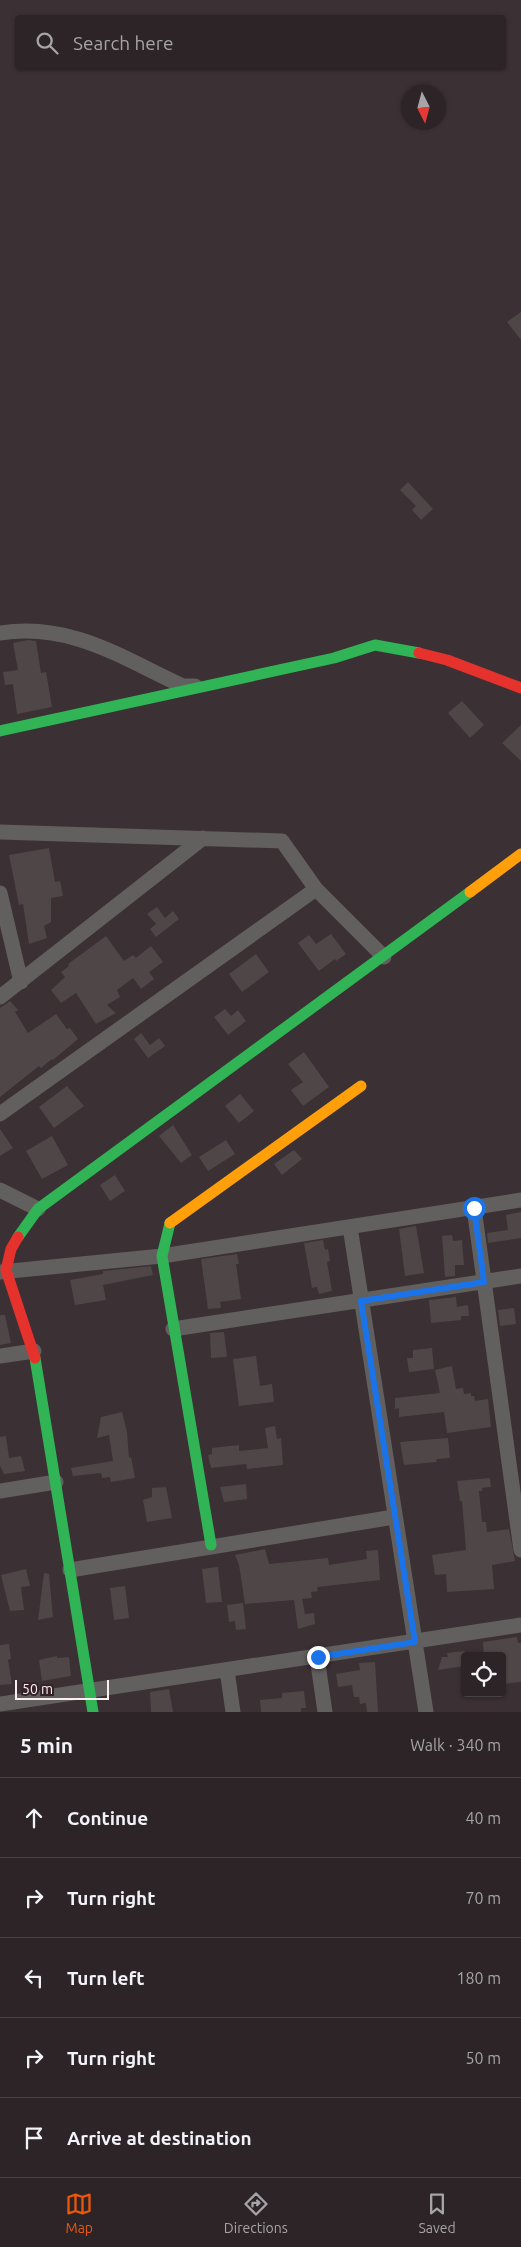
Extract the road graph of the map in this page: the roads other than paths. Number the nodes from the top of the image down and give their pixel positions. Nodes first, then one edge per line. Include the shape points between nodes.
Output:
1 (0, 633) edge
2 (205, 686) junction
3 (521, 688) edge
4 (0, 731) edge
5 (0, 832) edge
6 (203, 838) junction
7 (521, 854) edge
8 (316, 889) junction
9 (0, 893) edge
10 (384, 957) junction
11 (21, 982) junction
12 (0, 998) edge
13 (361, 1086) dead end
14 (0, 1114) edge
15 (0, 1190) edge
16 (521, 1200) edge
17 (474, 1208) junction
18 (38, 1209) junction
19 (350, 1227) junction
20 (162, 1256) junction
21 (3, 1271) edge
22 (521, 1276) edge
23 (484, 1282) junction
24 (361, 1301) junction
25 (174, 1329) junction
26 (34, 1351) junction
27 (0, 1356) edge
28 (56, 1482) junction
29 (0, 1491) edge
30 (518, 1501) edge
31 (394, 1517) junction
32 (211, 1546) junction
33 (521, 1550) edge
34 (70, 1570) junction
35 (521, 1625) edge
36 (415, 1642) junction
37 (318, 1657) junction
38 (227, 1670) junction
39 (90, 1689) junction
40 (0, 1704) edge
41 (93, 1712) edge
42 (233, 1712) edge
43 (325, 1712) edge
44 (426, 1712) edge

1 - 2 street via 62,633 96,644 183,686
2 - 3 street via 334,658 375,645 447,660
2 - 4 street
5 - 6 street
6 - 8 street via 282,840
6 - 11 street
7 - 10 street
8 - 10 street
8 - 14 street
9 - 11 street
10 - 18 street
11 - 12 street
13 - 20 street via 169,1224
15 - 18 street
16 - 17 street
17 - 19 street
17 - 23 street
18 - 21 street via 20,1231
19 - 20 street
19 - 24 street
20 - 21 street
20 - 25 street
21 - 26 street
22 - 23 street
23 - 24 street
23 - 30 street
24 - 25 street
24 - 31 street
25 - 32 street
26 - 27 street
26 - 28 street
28 - 29 street
28 - 34 street
30 - 33 street
31 - 32 street
31 - 36 street
32 - 34 street
34 - 39 street
35 - 36 street
36 - 37 street
36 - 44 street
37 - 38 street
37 - 43 street
38 - 39 street
38 - 42 street
39 - 40 street
39 - 41 street

